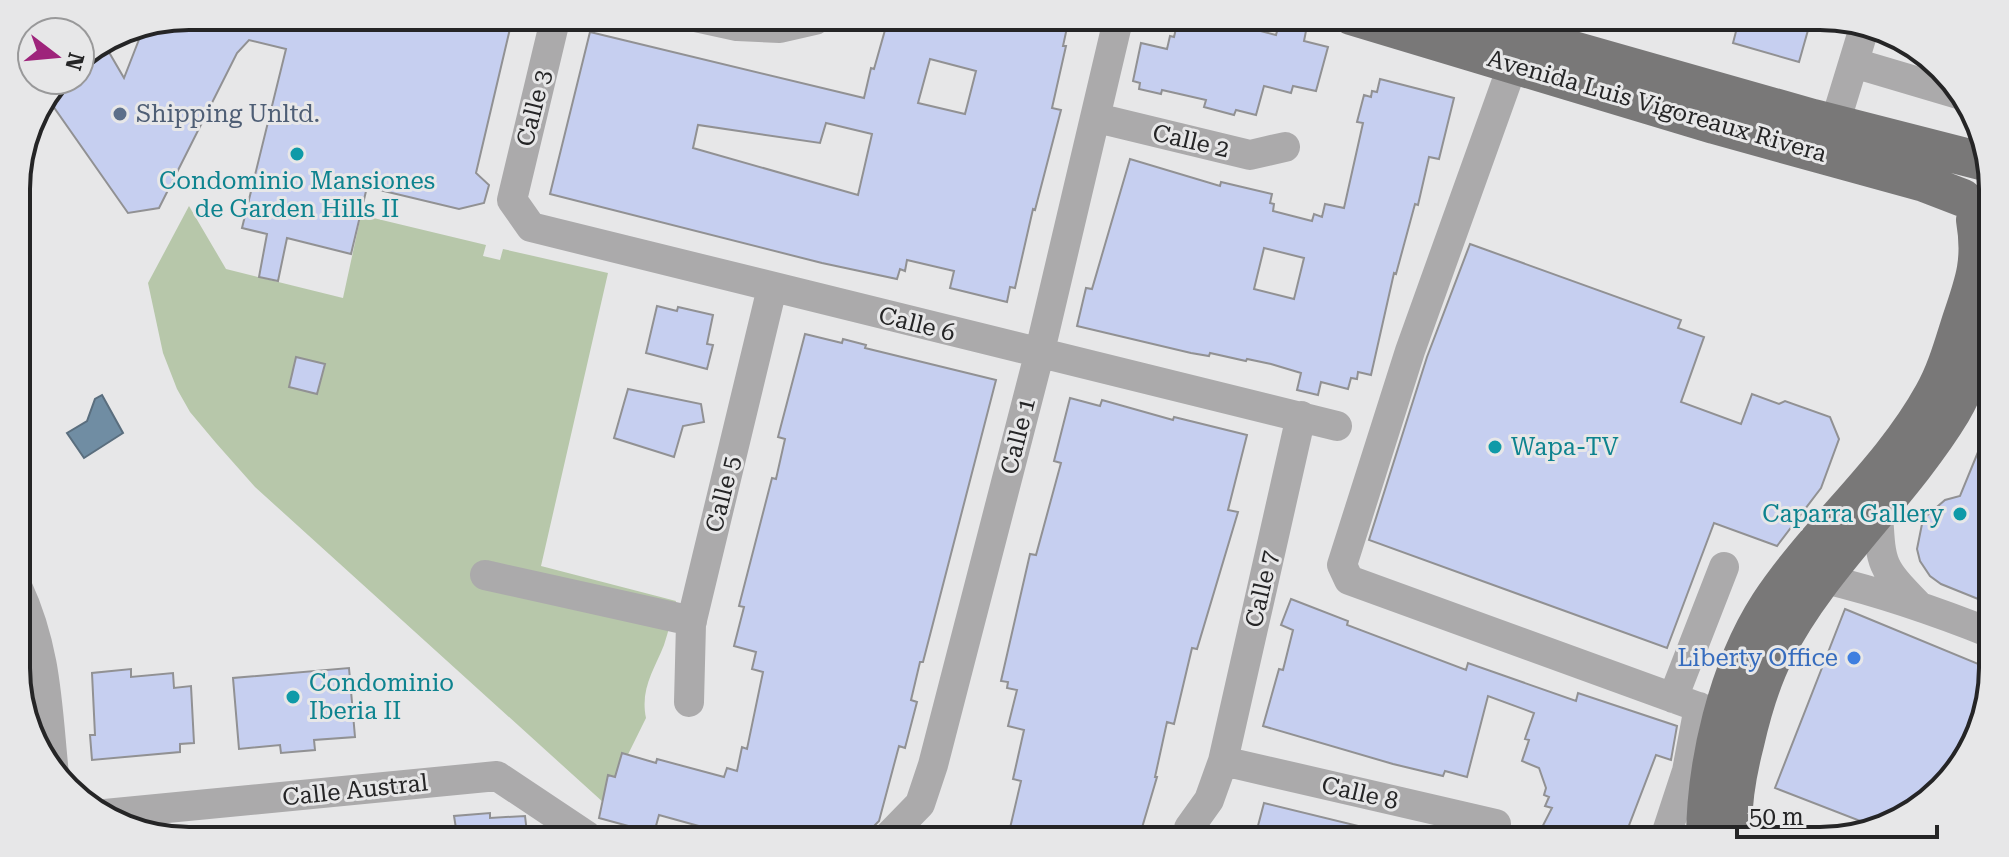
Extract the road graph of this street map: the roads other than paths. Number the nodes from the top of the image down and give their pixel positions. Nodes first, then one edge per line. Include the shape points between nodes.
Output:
1 (553, 30) edge
2 (1116, 30) edge
3 (1398, 30) edge
4 (1504, 30) edge
5 (1862, 35) edge
6 (1854, 63) junction
7 (1513, 64) junction
8 (1944, 90) edge
9 (1097, 118) junction
10 (1835, 123) junction
11 (1285, 147) dead end
12 (1976, 158) edge
13 (1977, 166) edge
14 (512, 200) joint
15 (1977, 215) edge
16 (772, 288) junction
17 (1979, 352) edge
18 (1039, 355) junction
19 (1301, 416) junction
20 (1337, 426) dead end
21 (1878, 513) junction
22 (1724, 567) dead end
23 (485, 575) dead end
24 (1825, 579) junction
25 (1917, 604) junction
26 (30, 618) edge
27 (692, 621) junction
28 (1979, 628) edge
29 (689, 702) dead end
30 (1698, 707) junction
31 (51, 747) edge
32 (1223, 761) junction
33 (123, 812) edge
34 (1496, 824) dead end
35 (574, 827) edge
36 (898, 827) edge
37 (1190, 827) edge
38 (1669, 827) edge
39 (1706, 827) edge
40 (1734, 827) edge

1 - 14 street, Calle 3
2 - 9 street, Calle 1
3 - 7 main road, Avenida Luis Vigoreaux Rivera
4 - 10 main road, Avenida Luis Vigoreaux Rivera
5 - 6 street
6 - 8 street
6 - 10 street
7 - 15 main road, Avenida Luis Vigoreaux Rivera via 1924,183
7 - 30 street via 1410,351 1342,565 1349,580
9 - 11 street, Calle 2 via 1250,155
9 - 18 street, Calle 1
10 - 12 main road, Avenida Luis Vigoreaux Rivera
13 - 15 main road via 1968,176
14 - 16 street, Calle 6 via 531,227
15 - 30 main road via 1979,258 1932,395 1769,605 1742,660
16 - 18 street, Calle 6
16 - 27 street, Calle 5
17 - 21 main road via 1952,411
18 - 19 street, Calle 6
18 - 36 street, Calle 1 via 929,778 920,804
19 - 20 street, Calle 6
19 - 32 street, Calle 7
21 - 24 main road
21 - 25 street via 1882,560
22 - 30 street
23 - 27 street
24 - 25 street
24 - 40 main road via 1776,653 1754,710 1735,796
25 - 28 street
26 - 31 street via 42,658
27 - 29 street, Calle 5
30 - 38 street via 1687,771
30 - 39 main road via 1710,771
32 - 34 street, Calle 8
32 - 37 street, Calle 7 via 1209,800
33 - 35 street, Calle Austral via 497,776

